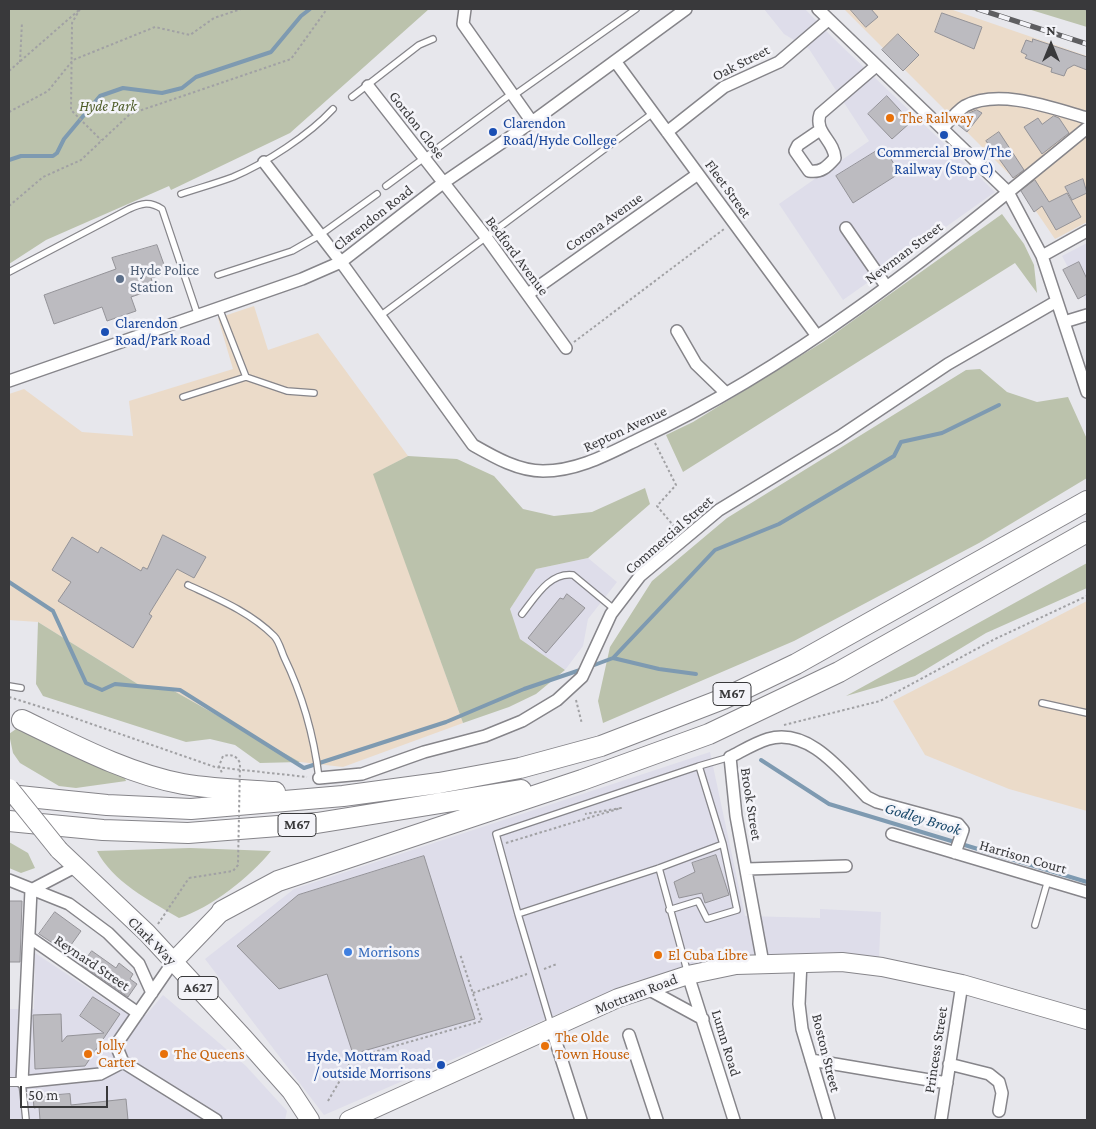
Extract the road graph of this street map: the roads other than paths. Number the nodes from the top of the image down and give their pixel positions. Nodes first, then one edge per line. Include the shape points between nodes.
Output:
1 (465, 9) edge
2 (636, 9) edge
3 (686, 9) edge
4 (818, 9) edge
5 (828, 20) junction
6 (433, 38) dead end
7 (615, 61) junction
8 (876, 66) junction
9 (368, 86) junction
10 (512, 95) junction
11 (352, 97) dead end
12 (333, 109) dead end
13 (654, 113) junction
14 (1087, 118) edge
15 (532, 122) junction
16 (942, 128) junction
17 (1087, 128) edge
18 (820, 130) dead end
19 (667, 132) junction
20 (424, 159) junction
21 (264, 162) junction
22 (698, 174) junction
23 (443, 183) junction
24 (386, 186) dead end
25 (1008, 192) junction
26 (181, 194) dead end
27 (378, 194) dead end
28 (846, 228) dead end
29 (1087, 231) edge
30 (320, 235) junction
31 (486, 237) junction
32 (1042, 256) junction
33 (341, 262) junction
34 (9, 272) edge
35 (218, 275) dead end
36 (886, 286) junction
37 (528, 294) junction
38 (1057, 301) junction
39 (220, 308) junction
40 (1087, 315) edge
41 (198, 316) junction
42 (380, 316) junction
43 (1064, 322) junction
44 (677, 332) dead end
45 (817, 336) junction
46 (566, 348) road end
47 (246, 377) junction
48 (9, 381) edge
49 (1087, 392) edge
50 (314, 393) dead end
51 (726, 393) junction
52 (183, 397) dead end
53 (1087, 501) edge
54 (1087, 532) edge
55 (188, 585) dead end
56 (614, 609) junction
57 (522, 614) dead end
58 (9, 686) edge
59 (21, 688) dead end
60 (1042, 704) dead end
61 (1087, 713) edge
62 (13, 717) edge
63 (730, 757) junction
64 (699, 766) junction
65 (319, 778) joint
66 (582, 780) junction
67 (9, 788) edge
68 (9, 795) edge
69 (343, 796) junction
70 (9, 821) edge
71 (892, 834) dead end
72 (722, 844) junction
73 (956, 852) junction
74 (846, 866) dead end
75 (75, 867) junction
76 (659, 868) junction
77 (747, 869) junction
78 (9, 880) edge
79 (1048, 880) junction
80 (31, 890) junction
81 (1087, 892) edge
82 (670, 910) junction
83 (222, 911) joint
84 (518, 914) junction
85 (1036, 925) dead end
86 (29, 937) junction
87 (173, 962) junction
88 (801, 962) junction
89 (763, 964) junction
90 (688, 975) junction
91 (962, 984) junction
92 (646, 988) junction
93 (152, 993) junction
94 (138, 1013) junction
95 (703, 1019) junction
96 (1087, 1020) edge
97 (552, 1030) junction
98 (629, 1035) dead end
99 (811, 1060) junction
100 (123, 1062) junction
101 (949, 1064) junction
102 (9, 1082) edge
103 (22, 1082) junction
104 (946, 1083) junction
105 (999, 1111) dead end
106 (26, 1120) edge
107 (216, 1120) edge
108 (310, 1120) edge
109 (349, 1120) edge
110 (581, 1120) edge
111 (657, 1120) edge
112 (734, 1120) edge
113 (828, 1120) edge
114 (940, 1120) edge

1 - 10 street via 463,24
2 - 10 lane
3 - 7 street, Clarendon Road
4 - 5 street
5 - 8 street
5 - 19 street, Oak Street via 779,62 724,87
6 - 9 lane via 418,45
7 - 13 street, Fleet Street
7 - 15 street, Clarendon Road
8 - 16 street
8 - 18 street via 820,114 817,122
9 - 11 lane
9 - 20 street, Gordon Close
10 - 15 street
10 - 20 lane
12 - 21 lane via 323,120
13 - 19 street, Fleet Street
13 - 31 lane
14 - 16 street via 1037,104 989,98 964,107
15 - 23 street, Clarendon Road
16 - 25 street
17 - 25 street, Newman Street
19 - 22 street, Fleet Street
20 - 23 street, Gordon Close
20 - 24 lane
21 - 26 lane via 233,177
21 - 30 street, Repton Avenue
22 - 37 street, Corona Avenue
22 - 45 street, Fleet Street
23 - 31 street, Bedford Avenue
23 - 33 street, Clarendon Road
25 - 32 street
25 - 36 street, Newman Street
27 - 30 lane
28 - 36 street
29 - 32 street
30 - 33 street, Repton Avenue
30 - 35 lane via 292,252
31 - 37 street, Bedford Avenue
31 - 42 lane
32 - 38 street
33 - 39 street, Clarendon Road
33 - 42 street, Repton Avenue
34 - 41 lane via 129,209 142,203 154,203 162,208
36 - 45 street, Newman Street
37 - 46 street, Bedford Avenue
38 - 43 street
38 - 56 street, Commercial Street via 948,364 839,437 719,510 640,576
39 - 41 street, Clarendon Road
39 - 47 lane
40 - 43 street
41 - 48 street, Clarendon Road
42 - 51 street, Repton Avenue via 473,445 502,461 542,471 584,465 689,416
43 - 49 street
44 - 51 street via 696,364
45 - 51 street, Repton Avenue
47 - 50 lane via 286,391
47 - 52 lane
53 - 69 highway, M67 via 863,628 723,698 600,746 520,768
54 - 66 highway, M67 via 839,672 709,734
55 - 65 lane via 231,605 276,638 297,685
56 - 57 lane via 573,575 564,574 552,579
56 - 65 street, Commercial Street via 582,677 557,700 485,736 424,752 362,774
58 - 59 lane
60 - 61 lane
62 - 69 highway, M67 via 85,751 182,784
63 - 64 lane
63 - 73 street, Brook Street via 768,739 790,738 802,742 817,749 867,797 958,824 962,830
63 - 77 street, Brook Street via 736,816
64 - 72 lane
64 - 84 lane via 496,834
66 - 70 highway, M67 via 317,824 188,833 103,830
66 - 83 highway, M67 via 278,881
67 - 75 main road, Clark Way / A627, bridge
68 - 69 highway, M67 via 191,809
71 - 73 street, Harrison Court
72 - 76 lane
72 - 82 lane via 737,910 707,919 698,901
73 - 79 street, Harrison Court
74 - 77 street
75 - 80 street
75 - 87 main road, Clark Way / A627 via 149,935
76 - 82 lane
76 - 84 lane
77 - 89 street, Brook Street
78 - 80 street
79 - 81 street, Harrison Court
79 - 85 lane
80 - 86 street
80 - 93 street via 69,904 108,933 139,964
82 - 90 lane
83 - 87 main road, A627
84 - 97 lane
86 - 94 street, Reynard Street
86 - 103 street
87 - 93 street
87 - 108 main road, Clark Way / A627 via 291,1091
88 - 89 main road, Mottram Road
88 - 91 main road, Mottram Road via 842,962 882,967
88 - 99 street, Boston Street via 799,1004
89 - 90 main road, Mottram Road via 736,965
90 - 92 main road, Mottram Road
90 - 95 street, Lumn Road
91 - 96 main road, Mottram Road
91 - 101 street, Princess Street
92 - 95 street
92 - 97 main road, Mottram Road
93 - 94 street
94 - 100 street via 118,1042
95 - 112 street, Lumn Road
97 - 109 main road, Mottram Road
97 - 110 street
98 - 111 street
99 - 104 street
99 - 113 street, Boston Street
100 - 103 street via 100,1074
100 - 107 street
101 - 104 street, Princess Street
101 - 105 street via 989,1074 999,1082 1002,1093
102 - 103 street
103 - 106 lane
104 - 114 street, Princess Street

